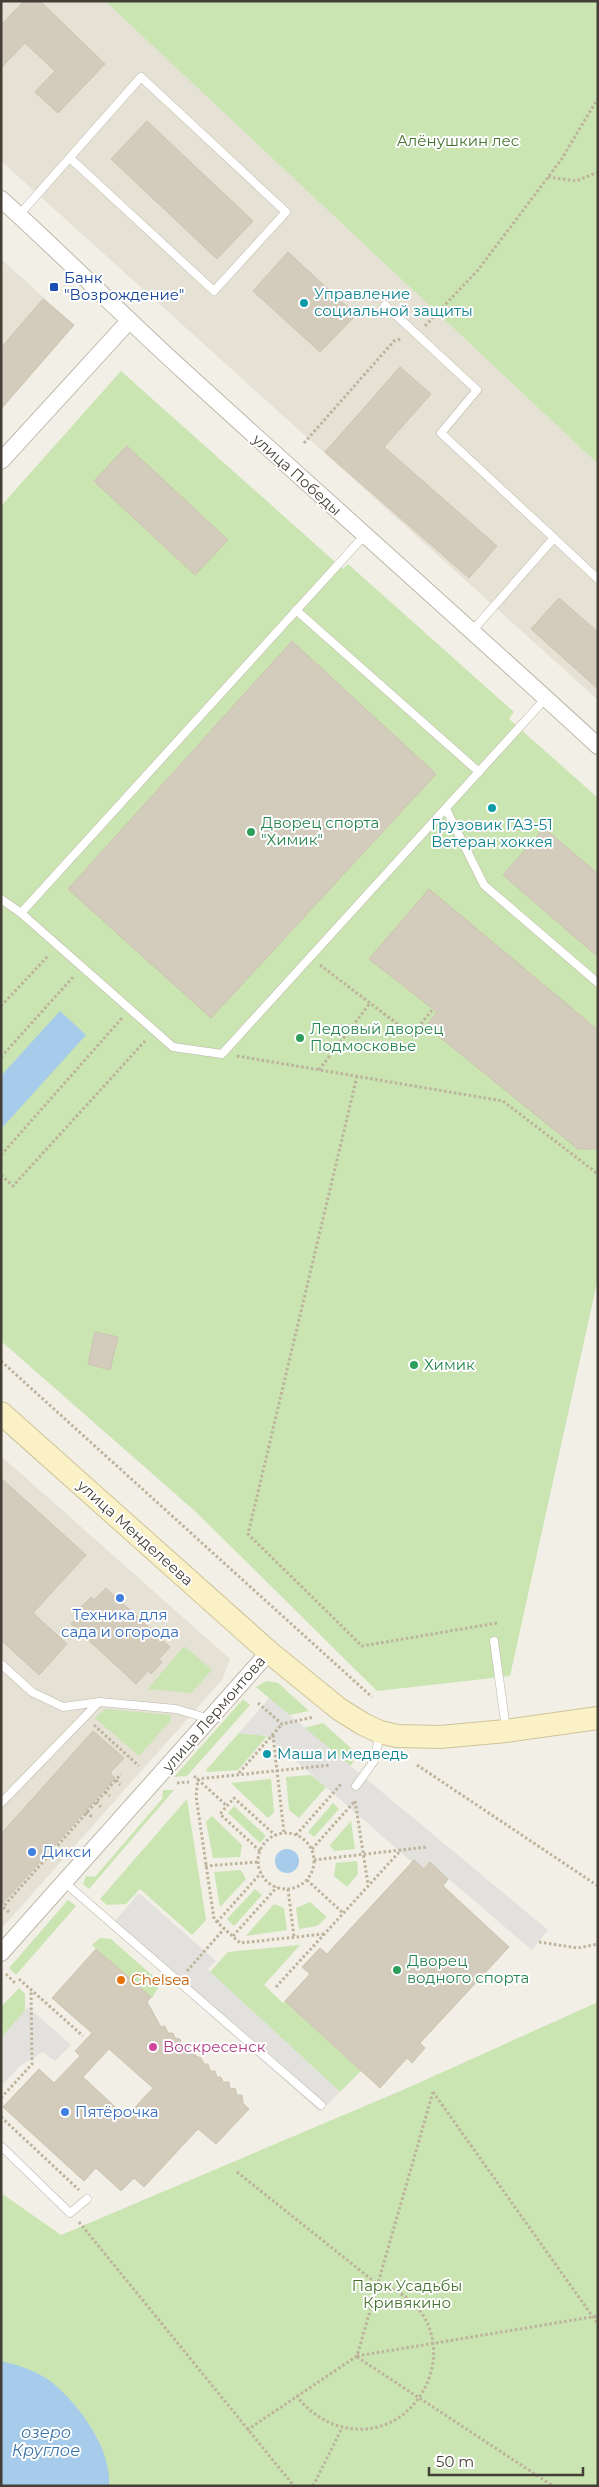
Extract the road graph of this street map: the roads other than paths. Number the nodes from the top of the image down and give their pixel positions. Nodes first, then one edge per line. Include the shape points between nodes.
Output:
1 (70, 158) junction
2 (1, 200) edge
3 (19, 215) junction
4 (385, 305) dead end
5 (129, 321) junction
6 (1, 461) edge
7 (364, 536) junction
8 (554, 538) junction
9 (598, 579) edge
10 (296, 610) junction
11 (473, 630) junction
12 (546, 698) junction
13 (598, 746) edge
14 (479, 772) junction
15 (446, 809) junction
16 (1, 899) edge
17 (21, 913) junction
18 (598, 983) edge
19 (1, 1413) edge
20 (494, 1641) dead end
21 (269, 1652) junction
22 (1, 1664) edge
23 (100, 1702) junction
24 (598, 1718) edge
25 (210, 1719) junction
26 (506, 1731) junction
27 (380, 1732) junction
28 (356, 1786) dead end
29 (1, 1803) edge
30 (64, 1882) junction
31 (4, 1946) edge
32 (321, 2105) dead end
33 (1, 2146) edge
34 (87, 2199) dead end

1 - 1 lane via 141,76 286,212 214,291
1 - 3 lane
2 - 3 street, улица Победы
3 - 5 street, улица Победы
4 - 8 lane via 477,390 441,433
5 - 6 street
5 - 7 street, улица Победы
7 - 10 lane
7 - 11 street, улица Победы
8 - 9 lane
8 - 11 lane
10 - 14 lane
10 - 17 lane
11 - 12 street, улица Победы
12 - 13 street, улица Победы
12 - 14 lane
14 - 15 lane
15 - 17 lane via 222,1054 173,1047
15 - 18 lane via 484,885
16 - 17 lane
19 - 21 main road, улица Менделеева
20 - 26 lane
21 - 25 street, улица Лермонтова
21 - 27 main road, улица Лермонтова via 339,1709
22 - 23 lane via 32,1692 64,1707
23 - 25 lane via 176,1708
23 - 29 lane
24 - 26 main road, улица Лермонтова
25 - 30 street, улица Лермонтова
26 - 27 main road, улица Лермонтова via 414,1737
27 - 28 lane via 374,1761
30 - 31 street, улица Лермонтова
30 - 32 lane
33 - 34 lane via 70,2212

